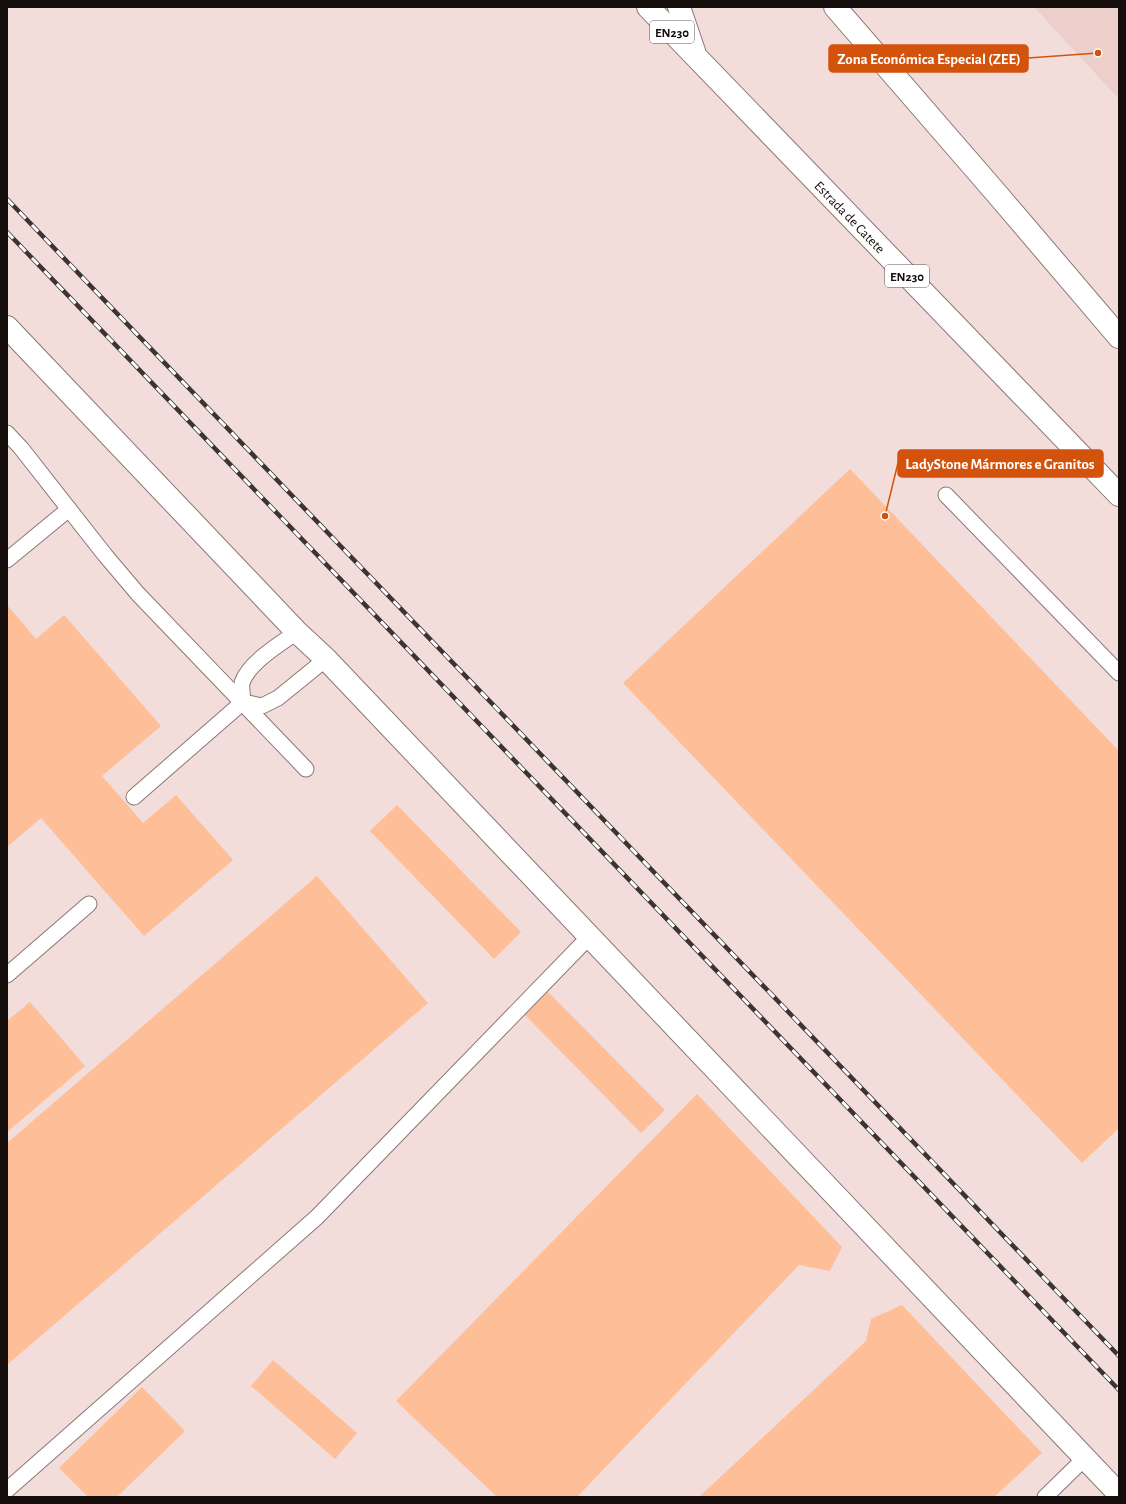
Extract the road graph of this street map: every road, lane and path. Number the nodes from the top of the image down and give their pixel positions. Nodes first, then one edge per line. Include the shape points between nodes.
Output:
1 (648, 7) edge
2 (679, 7) edge
3 (835, 7) edge
4 (696, 57) junction
5 (7, 327) edge
6 (1119, 338) edge
7 (7, 433) edge
8 (946, 495) dead end
9 (1119, 495) edge
10 (69, 509) junction
11 (7, 560) edge
12 (298, 632) junction
13 (326, 659) junction
14 (1119, 673) edge
15 (243, 702) junction
16 (306, 768) dead end
17 (134, 797) dead end
18 (89, 904) dead end
19 (589, 937) junction
20 (7, 975) edge
21 (1085, 1458) junction
22 (7, 1490) edge
23 (1119, 1494) edge
24 (1044, 1497) edge

1 - 4 main road, Estrada de Catete / EN230
2 - 4 main road
3 - 6 main road
4 - 9 main road, Estrada de Catete / EN230
5 - 12 main road
7 - 10 lane
8 - 14 lane
10 - 11 lane
10 - 15 lane via 138,594
12 - 13 main road
12 - 15 lane via 264,655 250,670 242,684
13 - 15 lane via 278,698 262,706
13 - 19 main road
15 - 16 lane
15 - 17 lane
18 - 20 lane
19 - 21 main road
19 - 22 lane via 317,1217
21 - 23 main road
21 - 24 lane

